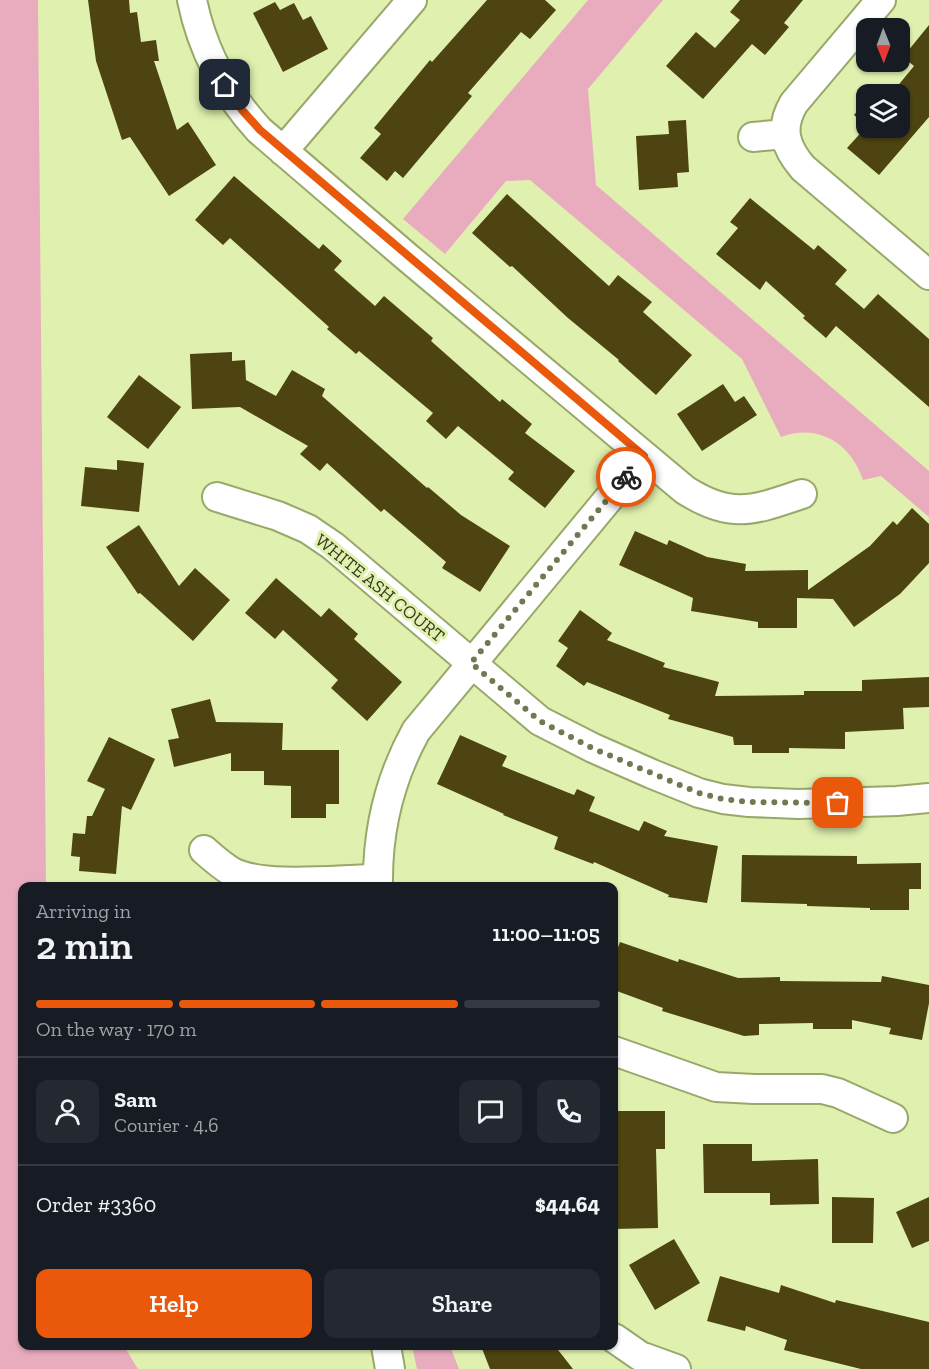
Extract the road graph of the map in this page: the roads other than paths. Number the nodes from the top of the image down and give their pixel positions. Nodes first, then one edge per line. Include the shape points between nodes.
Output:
1 (192, 0) edge
2 (412, 0) edge
3 (881, 0) edge
4 (785, 134) junction
5 (753, 137) dead end
6 (283, 151) junction
7 (929, 275) edge
8 (644, 456) junction
9 (802, 494) dead end
10 (217, 497) dead end
11 (471, 663) junction
12 (929, 798) edge
13 (204, 850) dead end
14 (327, 882) edge
15 (378, 882) edge
16 (618, 1052) edge
17 (893, 1118) dead end
18 (618, 1341) edge
19 (387, 1350) edge
20 (390, 1369) edge
21 (676, 1369) edge

1 - 6 street via 197,24 225,85 250,120
2 - 6 street
3 - 4 street via 794,103 785,121
4 - 5 street
4 - 7 street via 803,168
6 - 8 street
8 - 9 street via 699,498 727,508 760,508
8 - 11 street
10 - 11 street, WHITE ASH COURT via 308,529
11 - 12 street, WHITE ASH COURT via 540,721 592,748 699,793 748,802 798,804
11 - 15 street via 416,730 399,763 385,808
13 - 14 street via 234,873 252,878
16 - 17 street via 716,1087 822,1089
18 - 21 street via 640,1356
19 - 20 street

